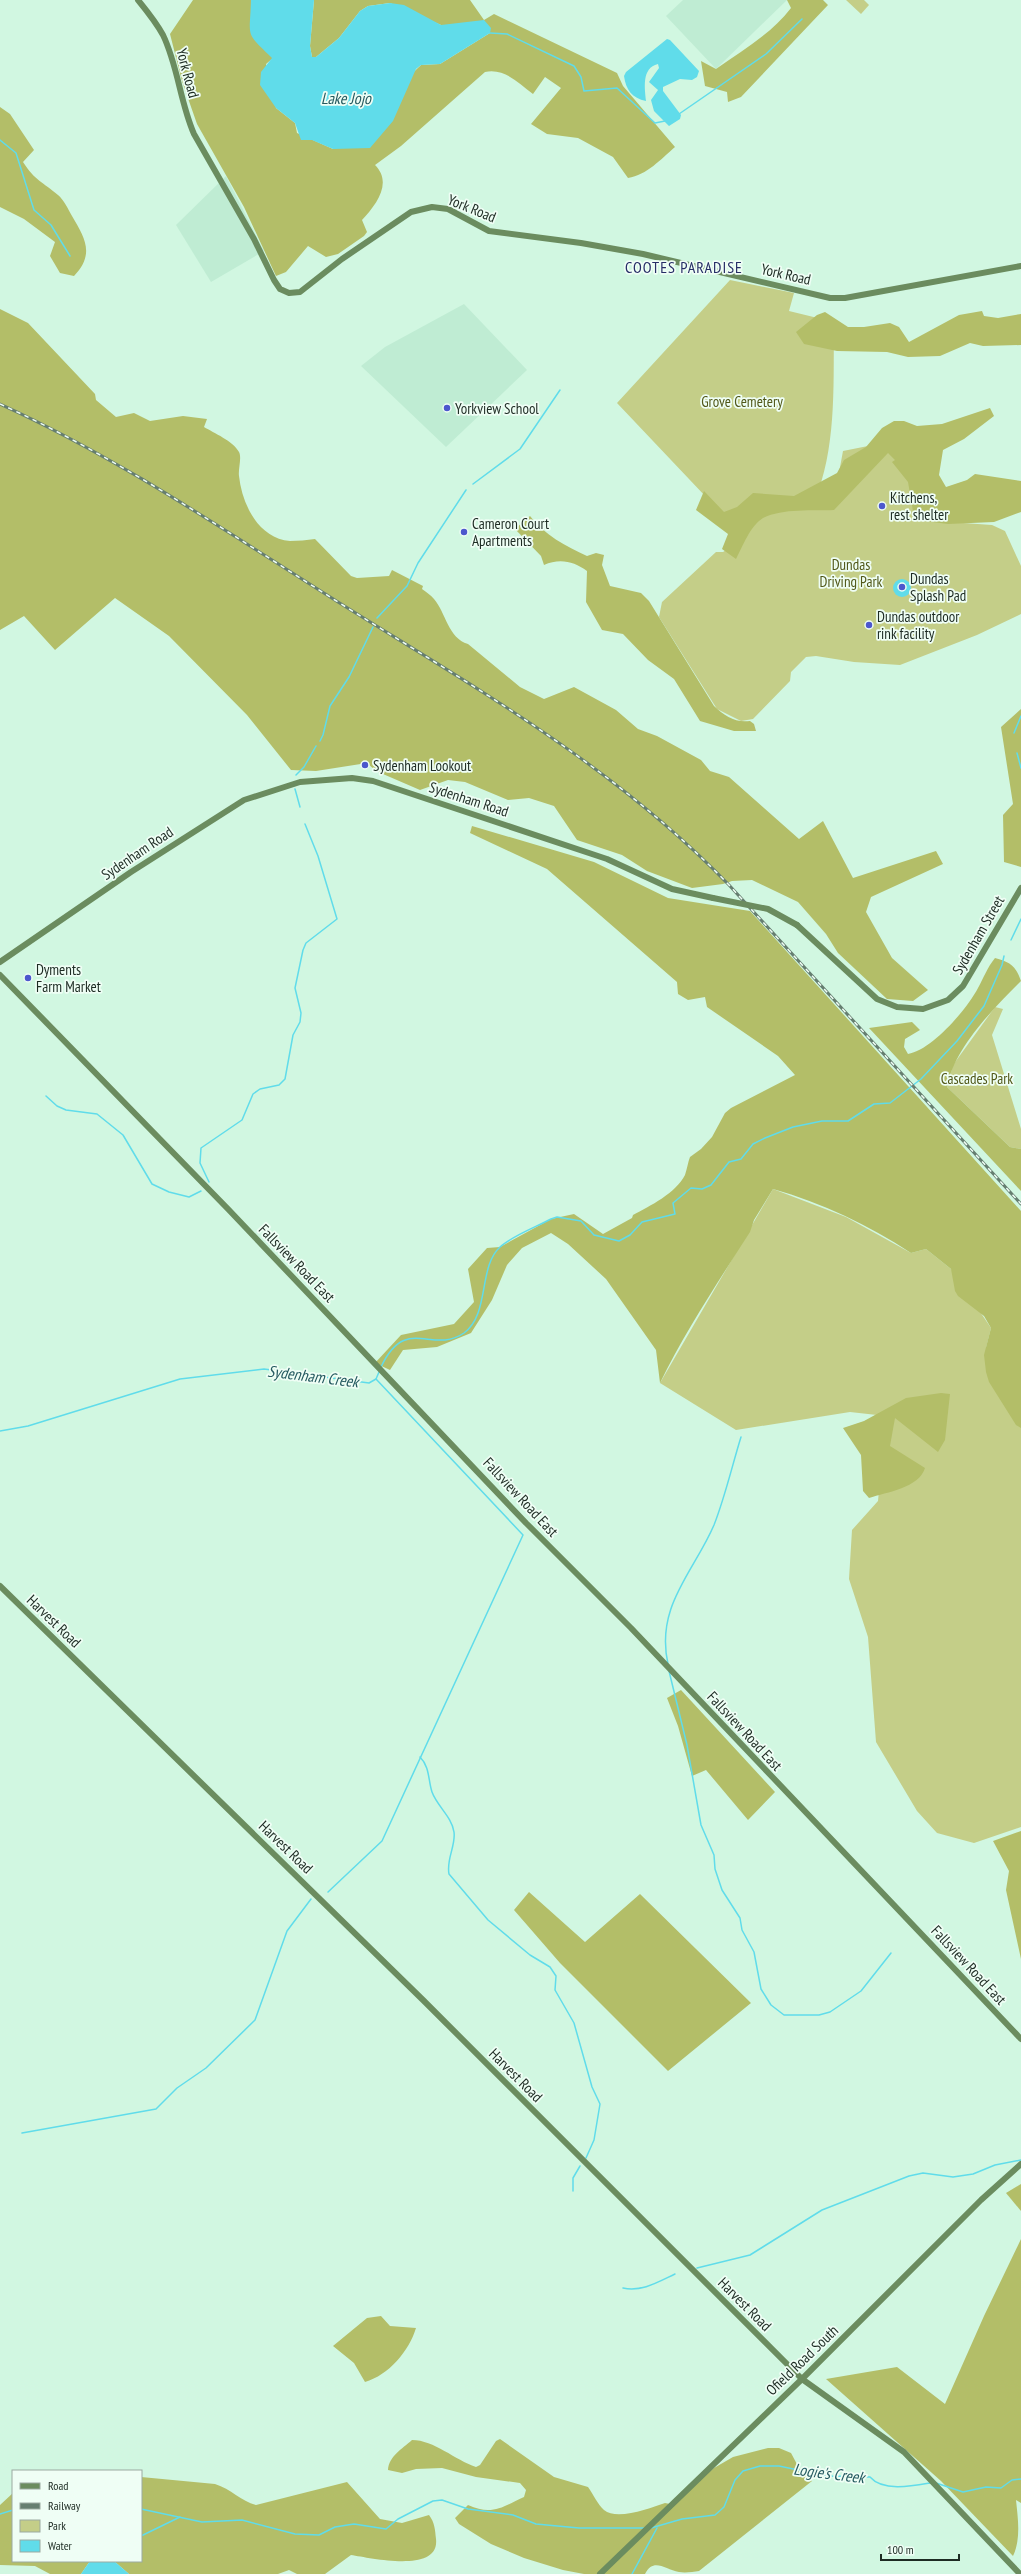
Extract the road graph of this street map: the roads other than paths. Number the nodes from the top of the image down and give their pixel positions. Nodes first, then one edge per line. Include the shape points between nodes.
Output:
1 (138, 0) edge
2 (1021, 266) edge
3 (1021, 888) edge
4 (833, 958) joint
5 (0, 962) edge
6 (0, 975) edge
7 (0, 1586) edge
8 (1021, 2039) edge
9 (1021, 2164) edge
10 (802, 2379) junction
11 (600, 2574) edge
12 (1020, 2574) edge

1 - 2 street, York Road via 166,41 187,119 194,134 254,239 274,280 280,289 289,293 300,292 342,259 411,212 432,207 448,209 489,231 643,254 830,298 845,298
3 - 4 street, Sydenham Street via 963,986 948,1000 935,1007 912,1009 884,1003
4 - 5 street, Sydenham Road, bridge via 797,925 768,908 672,889 607,859 373,781 352,778 284,785 244,800
6 - 8 street, Fallsview Road East via 526,1522 632,1628
7 - 10 street, Harvest Road via 423,2000
9 - 10 street, Ofield Road South via 981,2200
10 - 11 street, Ofield Road South
10 - 12 street, Harvest Road via 904,2452

